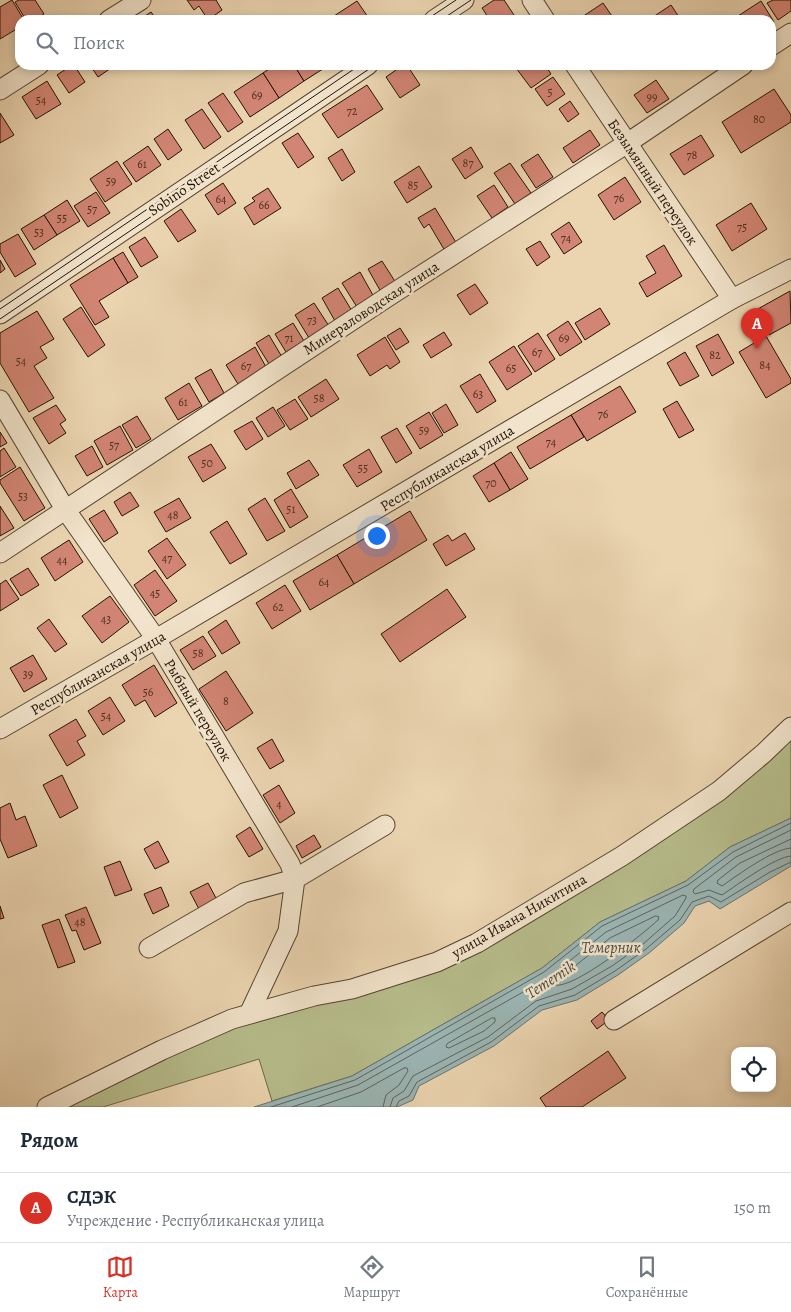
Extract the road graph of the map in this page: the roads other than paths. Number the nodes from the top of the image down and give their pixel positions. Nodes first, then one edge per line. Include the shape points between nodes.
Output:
1 (141, 0) edge
2 (464, 0) edge
3 (532, 0) edge
4 (117, 15) edge
5 (442, 15) edge
6 (542, 15) edge
7 (791, 33) edge
8 (776, 43) edge
9 (31, 70) edge
10 (361, 70) edge
11 (577, 70) edge
12 (736, 70) edge
13 (0, 90) edge
14 (626, 144) junction
15 (791, 268) edge
16 (732, 299) junction
17 (0, 314) edge
18 (0, 400) edge
19 (65, 509) junction
20 (0, 553) edge
21 (156, 639) junction
22 (791, 727) edge
23 (0, 729) edge
24 (385, 825) dead end
25 (295, 879) junction
26 (791, 912) edge
27 (149, 948) dead end
28 (250, 1012) junction
29 (614, 1020) dead end
30 (47, 1107) edge

1 - 4 street
2 - 5 street
3 - 6 street
7 - 8 street
9 - 13 street
10 - 17 street, Sobino Street
11 - 14 street, Безымянный переулок
12 - 14 street, Минераловодская улица
14 - 16 street, Безымянный переулок
14 - 19 street, Минераловодская улица
15 - 16 street, Республиканская улица
16 - 21 street, Республиканская улица
18 - 19 street, Рыбный переулок
19 - 20 street, Минераловодская улица
19 - 21 street, Рыбный переулок
21 - 23 street, Республиканская улица
21 - 25 street, Рыбный переулок via 290,864
22 - 28 street, улица Ивана Никитина via 719,791 622,856 477,943 437,962 352,989
24 - 25 street
25 - 27 street via 244,893
25 - 28 street via 288,931
26 - 29 street
28 - 30 street, улица Ивана Никитина via 162,1050

